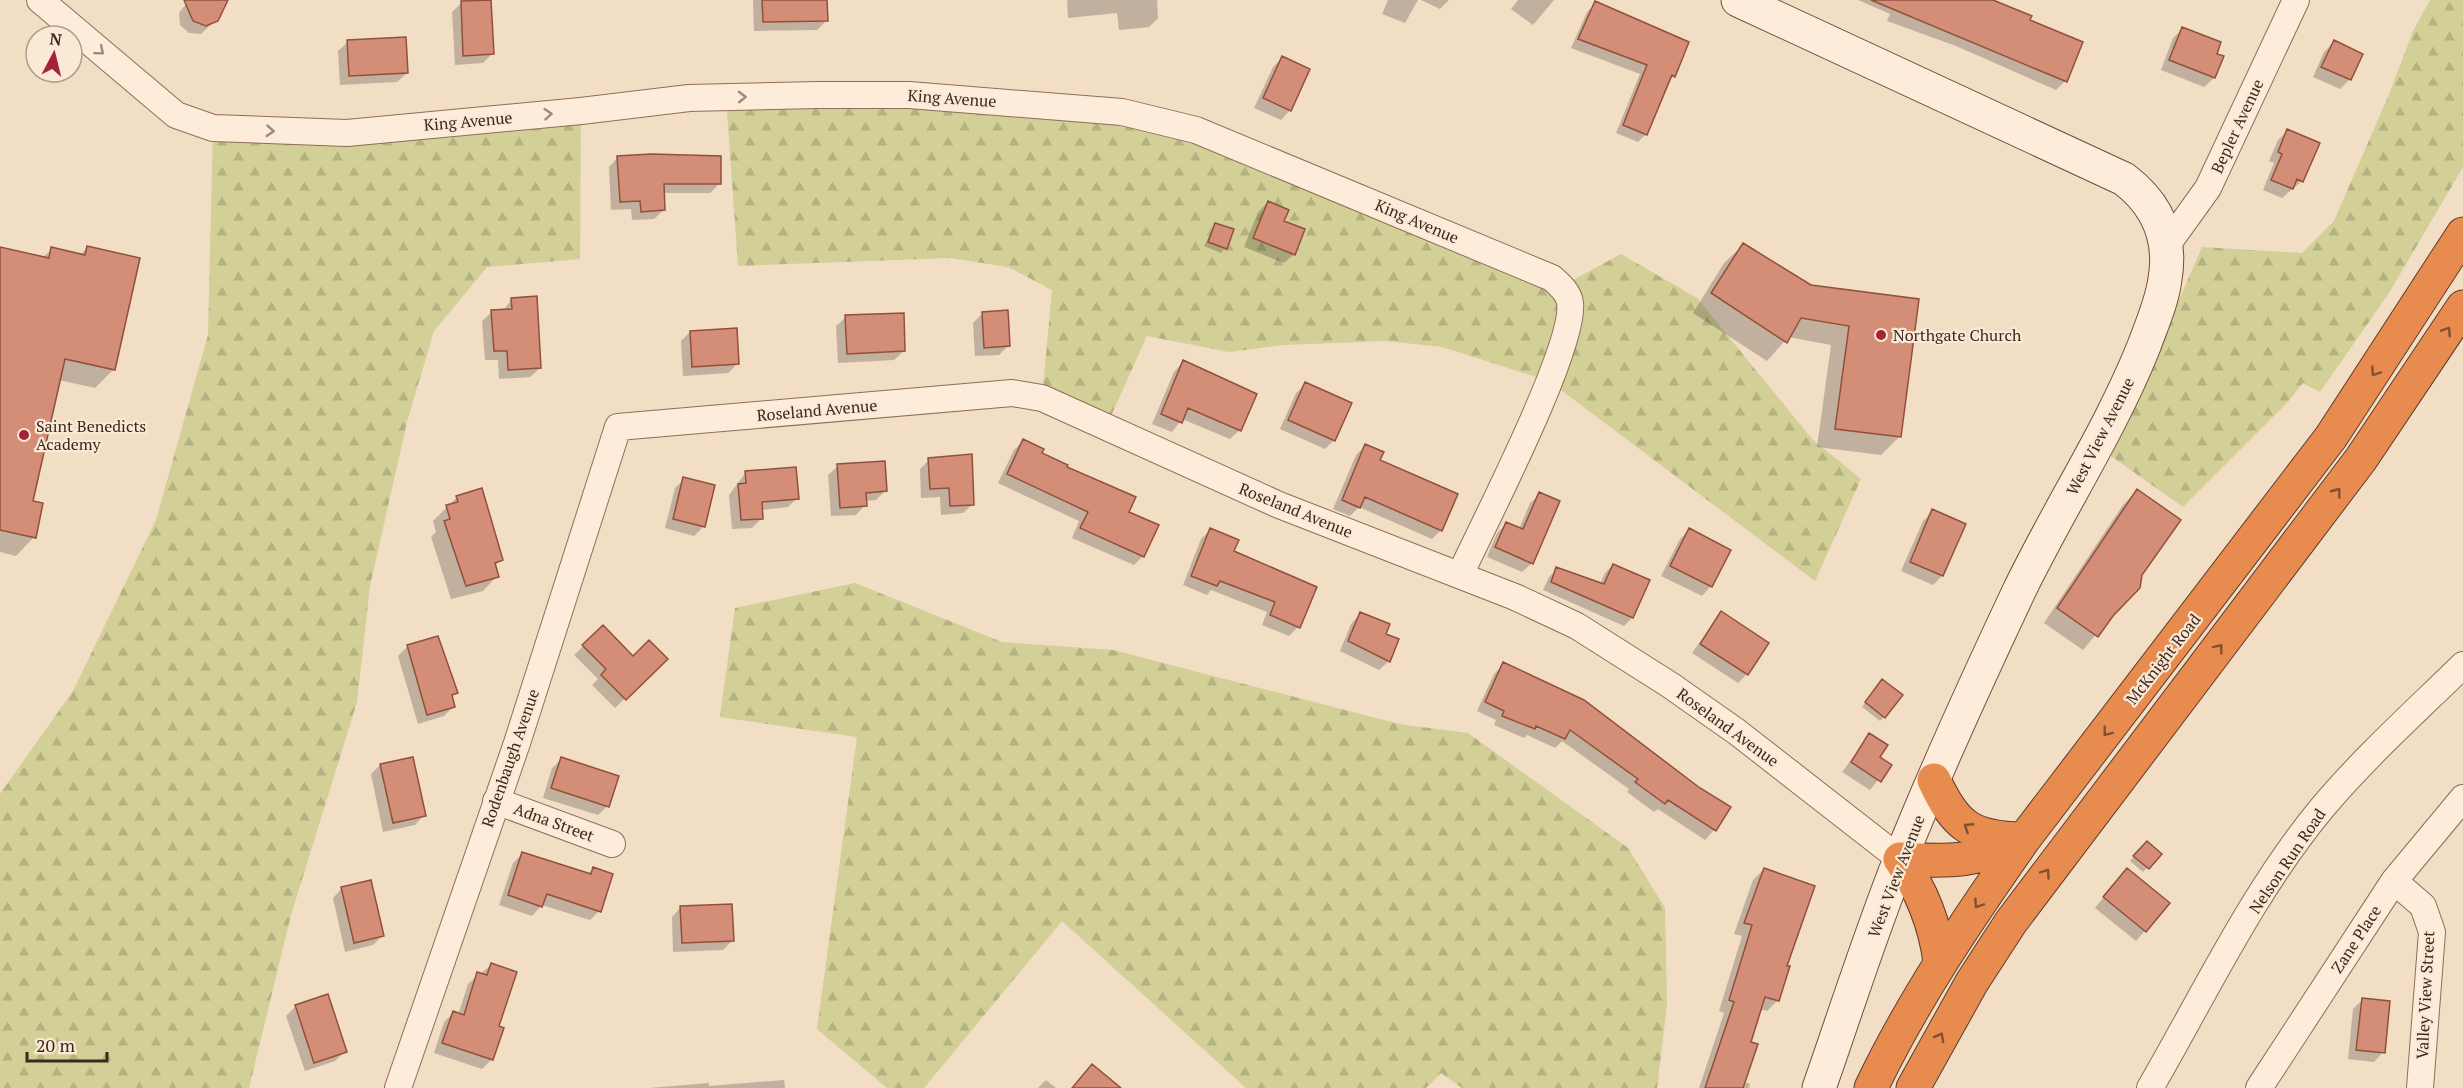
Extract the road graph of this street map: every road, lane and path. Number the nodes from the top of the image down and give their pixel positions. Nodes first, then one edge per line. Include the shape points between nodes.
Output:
1 (40, 0) edge
2 (1737, 0) edge
3 (2296, 0) edge
4 (2463, 234) edge
5 (2167, 245) junction
6 (2463, 307) edge
7 (618, 427) joint
8 (1460, 575) junction
9 (2463, 665) edge
10 (1934, 780) junction
11 (2463, 798) edge
12 (496, 801) junction
13 (2024, 839) junction
14 (612, 844) dead end
15 (1900, 859) junction
16 (2394, 881) junction
17 (1940, 962) junction
18 (398, 1088) edge
19 (1819, 1088) edge
20 (1871, 1088) edge
21 (1912, 1088) edge
22 (2150, 1088) edge
23 (2259, 1088) edge
24 (2420, 1088) edge

1 -> 8 street, King Avenue via 176,115 213,128 347,133 689,98 909,95 1122,112 1196,130 1264,156 1552,278 1568,296 1569,318 1549,381
2 - 5 street, West View Avenue via 2124,179 2149,201
3 - 5 street, Bepler Avenue via 2208,188
4 -> 13 highway, McKnight Road via 2331,437
5 - 10 street, West View Avenue via 2160,300 2138,360 2019,592
21 -> 6 highway via 2011,922 2361,459
7 - 8 street, Roseland Avenue via 1028,394 1279,505
7 - 12 street, Rodenbaugh Avenue
8 - 15 street, Roseland Avenue via 1548,611 1605,642 1737,732
9 - 22 street, Nelson Run Road via 2363,763 2287,855
13 -> 10 highway via 1987,836 1970,830 1945,804
10 - 15 street, West View Avenue
11 - 16 street, Zane Place
12 - 14 street, Adna Street
12 - 18 street, Rodenbaugh Avenue
13 - 15 highway via 1979,858
13 -> 17 highway, McKnight Road
15 - 17 highway via 1923,897 1934,927
15 - 19 street, West View Avenue
16 - 23 street, Zane Place
16 - 24 street, Valley View Street via 2423,906 2432,932
17 - 20 highway, McKnight Road

